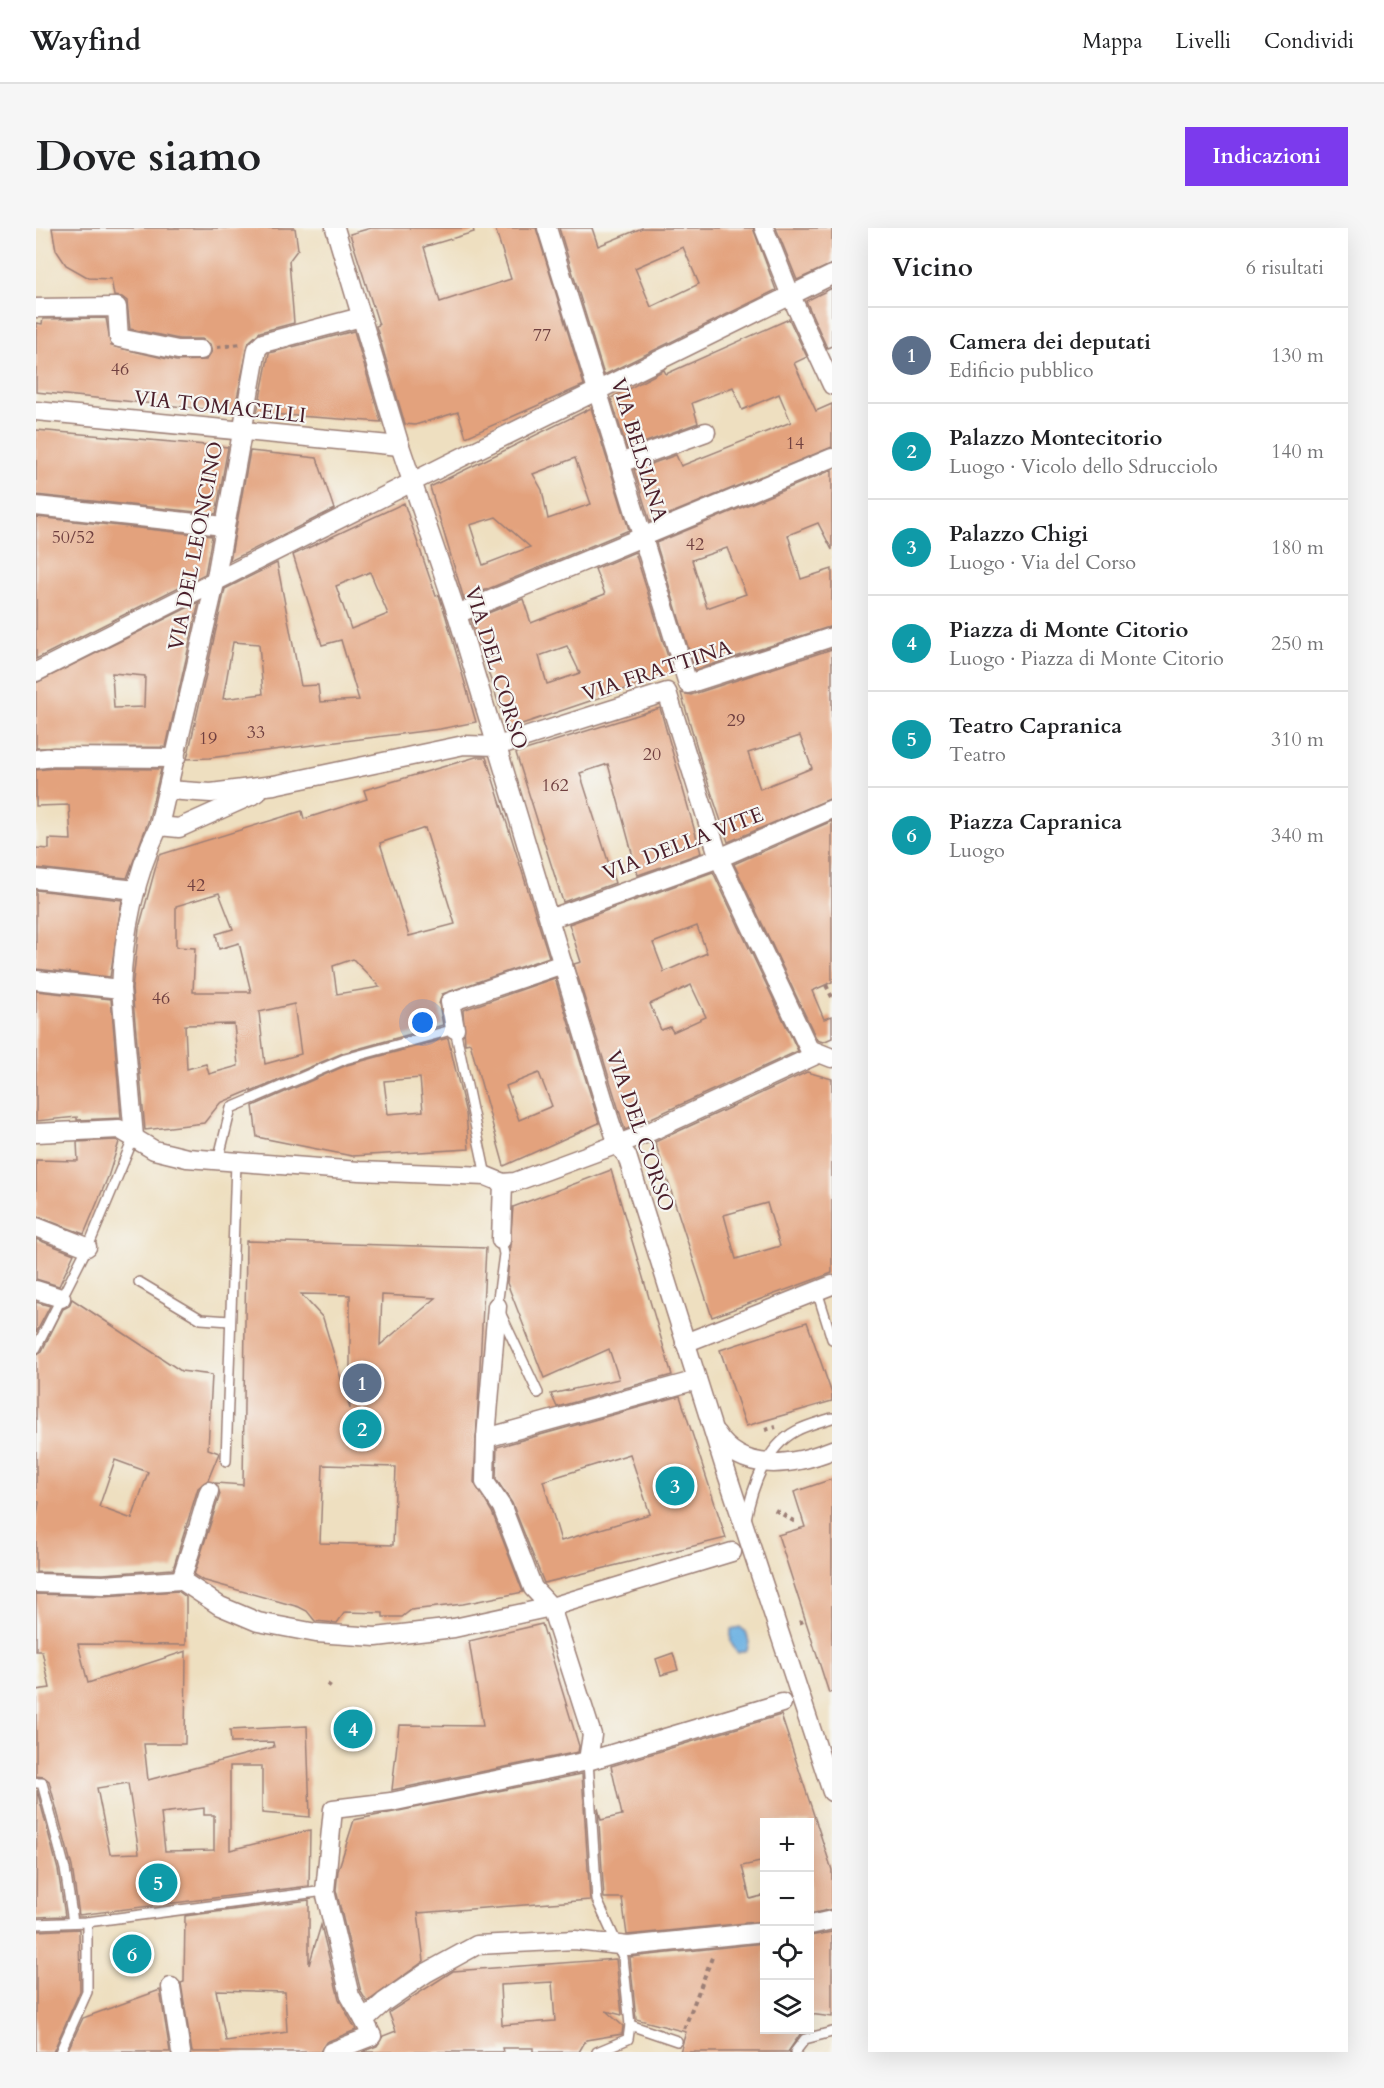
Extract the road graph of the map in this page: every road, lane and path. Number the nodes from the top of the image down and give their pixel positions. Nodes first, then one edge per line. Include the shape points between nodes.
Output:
1 (547, 228) edge
2 (764, 228) edge
3 (340, 230) edge
4 (832, 275) edge
5 (790, 296) junction
6 (36, 308) edge
7 (361, 317) junction
8 (254, 344) junction
9 (201, 350) joint
10 (832, 385) edge
11 (599, 392) junction
12 (36, 411) edge
13 (241, 431) junction
14 (706, 432) dead end
15 (400, 446) junction
16 (832, 458) edge
17 (620, 463) junction
18 (413, 482) junction
19 (36, 506) edge
20 (224, 526) junction
21 (642, 536) junction
22 (215, 583) junction
23 (457, 615) junction
24 (832, 638) edge
25 (36, 672) edge
26 (688, 684) junction
27 (667, 692) junction
28 (497, 746) junction
29 (176, 758) junction
30 (36, 759) edge
31 (274, 785) junction
32 (168, 790) junction
33 (832, 809) edge
34 (159, 826) junction
35 (719, 858) junction
36 (36, 879) edge
37 (136, 890) junction
38 (549, 919) junction
39 (563, 964) junction
40 (36, 980) edge
41 (826, 985) dead end
42 (121, 989) junction
43 (832, 997) edge
44 (454, 1029) junction
45 (825, 1056) edge
46 (36, 1132) edge
47 (134, 1137) junction
48 (618, 1145) junction
49 (227, 1161) junction
50 (494, 1179) junction
51 (36, 1227) edge
52 (501, 1240) joint
53 (89, 1244) junction
54 (139, 1282) dead end
55 (825, 1288) edge
56 (36, 1290) edge
57 (61, 1298) junction
58 (497, 1306) junction
59 (230, 1321) junction
60 (832, 1339) edge
61 (685, 1343) junction
62 (36, 1348) edge
63 (697, 1380) junction
64 (538, 1393) dead end
65 (832, 1418) edge
66 (780, 1425) dead end
67 (712, 1427) junction
68 (765, 1430) dead end
69 (486, 1438) junction
70 (832, 1450) edge
71 (226, 1461) dead end
72 (766, 1463) junction
73 (209, 1491) dead end
74 (775, 1510) dead end
75 (797, 1523) dead end
76 (745, 1524) junction
77 (732, 1552) dead end
78 (36, 1583) edge
79 (184, 1583) junction
80 (551, 1607) junction
81 (806, 1620) dead end
82 (799, 1623) dead end
83 (782, 1702) dead end
84 (588, 1757) junction
85 (827, 1759) edge
86 (36, 1783) edge
87 (832, 1792) edge
88 (325, 1891) junction
89 (832, 1920) edge
90 (80, 1922) junction
91 (36, 1924) edge
92 (814, 1924) edge
93 (760, 1932) edge
94 (720, 1936) junction
95 (624, 1950) junction
96 (171, 1987) dead end
97 (364, 2020) junction
98 (630, 2025) junction
99 (683, 2031) dead end
100 (832, 2032) edge
101 (677, 2041) dead end
102 (60, 2052) edge
103 (181, 2052) edge
104 (332, 2052) edge
105 (597, 2052) edge
106 (795, 2052) edge

1 - 11 street, VIA BELSIANA
2 - 5 street
3 - 7 street
4 - 5 street
5 - 10 street
5 - 11 street
6 - 9 street via 117,306 119,338 178,350
7 - 8 street
7 - 15 street
8 - 9 path
8 - 13 street, VIA DEL LEONCINO via 257,349
11 - 17 street, VIA BELSIANA
11 - 18 street
12 - 13 street, VIA TOMACELLI
13 - 15 street, VIA TOMACELLI
13 - 20 street, VIA DEL LEONCINO
14 - 17 street
15 - 18 street, VIA DEL CORSO
16 - 21 street
17 - 21 street, VIA BELSIANA
18 - 22 street
18 - 23 street, VIA DEL CORSO
19 - 20 street
20 - 22 street, VIA DEL LEONCINO
21 - 23 street
21 - 26 street, VIA BELSIANA
22 - 25 street
22 - 29 street, VIA DEL LEONCINO
23 - 28 street, VIA DEL CORSO
24 - 26 street, VIA FRATTINA
26 - 27 lane, VIA FRATTINA
27 - 28 street, VIA FRATTINA
27 - 35 street
28 - 31 street, VIA FRATTINA via 464,745
28 - 38 street, VIA DEL CORSO
29 - 30 street
29 - 32 street, VIA DEL LEONCINO
31 - 32 street via 211,793
31 - 34 street via 179,828
32 - 34 street, VIA DEL LEONCINO
33 - 35 street, VIA DELLA VITE
34 - 37 street, VIA DEL LEONCINO via 145,855
35 - 38 street, VIA DELLA VITE
35 - 45 street via 809,1049
36 - 37 street
37 - 42 street, VIA DEL LEONCINO
38 - 39 street, VIA DEL CORSO
39 - 44 street via 450,1002
39 - 48 street, VIA DEL CORSO
40 - 42 street
41 - 43 path
42 - 47 street, VIA DEL LEONCINO
44 - 49 lane via 345,1059 231,1108
44 - 50 lane
45 - 48 street
46 - 47 street via 119,1129
47 - 49 street via 162,1153
47 - 53 lane
48 - 50 street via 515,1182
48 - 61 street, VIA DEL CORSO via 627,1156
49 - 50 street
49 - 59 lane via 232,1241
50 - 52 street
51 - 53 street
52 - 58 lane via 504,1254
53 - 57 lane
54 - 59 lane via 201,1319
55 - 60 lane
55 - 61 street
56 - 57 street
57 - 62 lane
58 - 64 lane
58 - 69 street
59 - 71 lane
61 - 63 street, VIA DEL CORSO
63 - 67 street, VIA DEL CORSO
63 - 69 street
65 - 72 lane via 790,1435
66 - 68 path
67 - 72 street via 731,1450
67 - 76 street, VIA DEL CORSO
69 - 80 street via 485,1482 502,1508 533,1588
70 - 72 street via 798,1462
72 - 76 lane via 754,1486
73 - 79 street
74 - 75 path
76 - 85 street, VIA DEL CORSO
77 - 80 street
78 - 79 street
79 - 80 street via 220,1606 258,1622 349,1637 454,1628
80 - 84 street via 592,1735
81 - 82 path
83 - 84 street
84 - 88 street via 391,1802 333,1809
84 - 95 lane via 597,1900
85 - 87 street, VIA DEL CORSO
86 - 90 lane via 42,1783
88 - 90 lane
88 - 97 street via 350,1996
89 - 92 street
90 - 91 lane
90 - 102 lane via 87,1992
93 - 94 street
94 - 95 street
94 - 99 path
95 - 97 street via 576,1940 477,1945 426,1973
95 - 98 lane
96 - 103 street
97 - 104 street via 372,2036
98 - 101 lane
98 - 105 lane via 628,2039
100 - 106 lane via 805,2039

